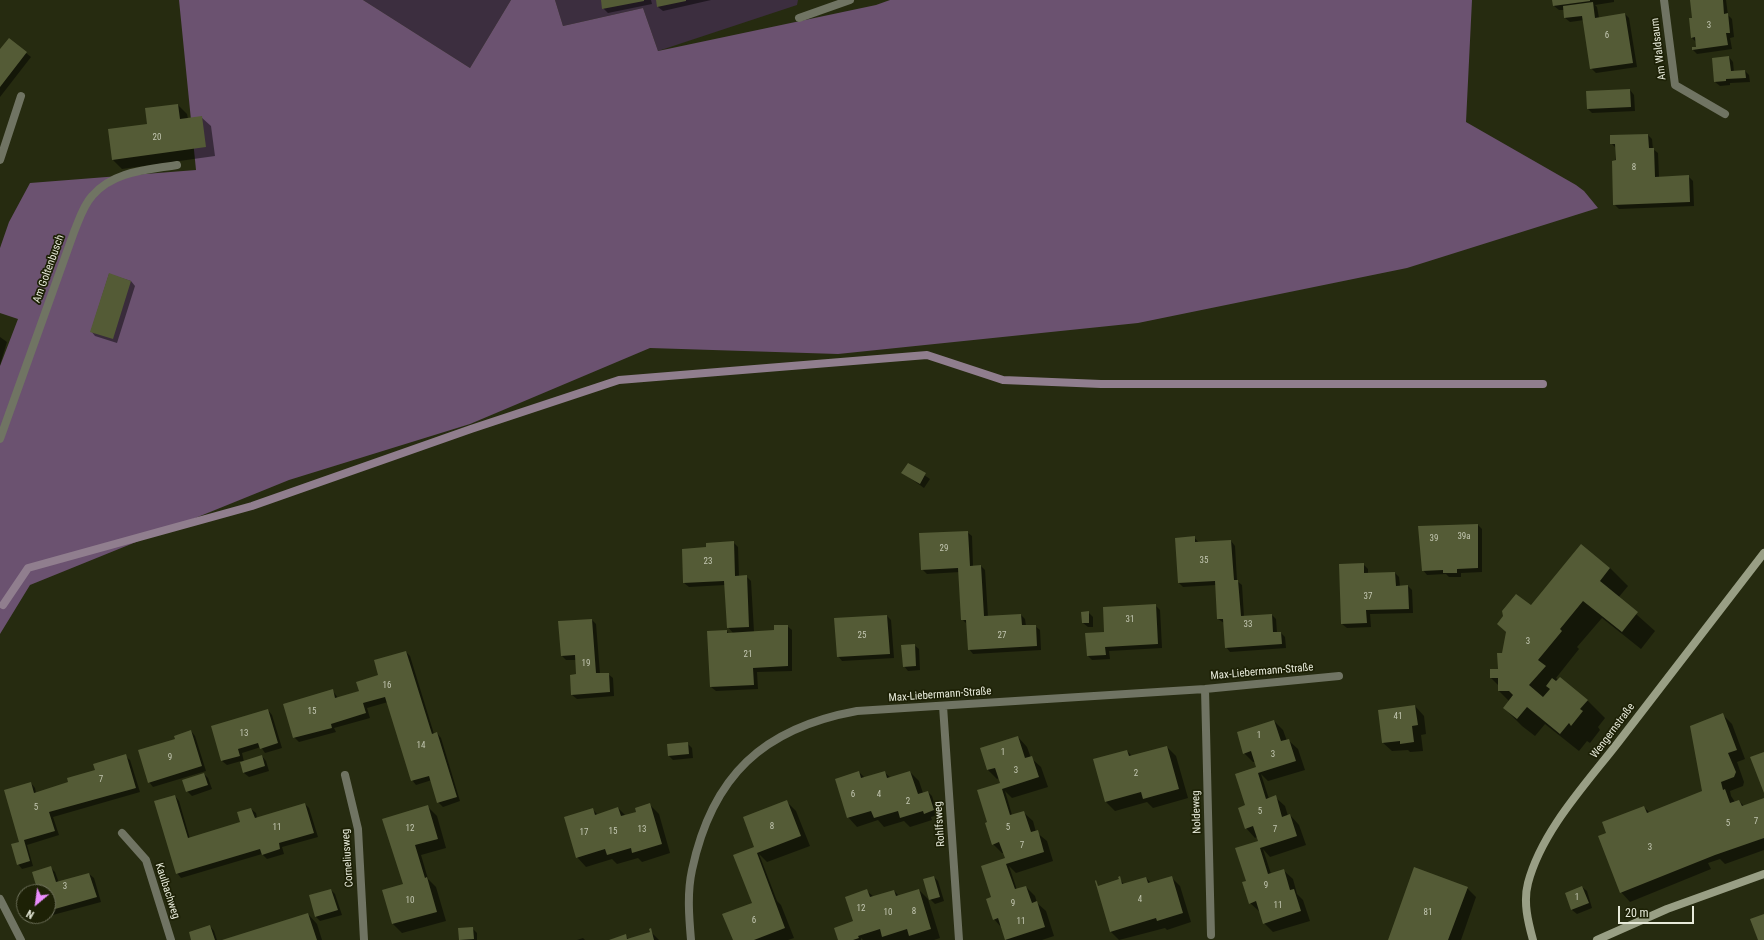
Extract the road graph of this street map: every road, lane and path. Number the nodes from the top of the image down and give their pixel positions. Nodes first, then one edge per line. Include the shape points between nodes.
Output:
1 (850, 0) edge
2 (1664, 0) edge
3 (799, 18) dead end
4 (21, 96) dead end
5 (1725, 114) dead end
6 (0, 160) edge
7 (176, 165) dead end
8 (0, 439) edge
9 (1764, 553) edge
10 (1339, 676) dead end
11 (1205, 689) junction
12 (943, 706) junction
13 (345, 775) dead end
14 (122, 833) dead end
15 (1764, 874) edge
16 (0, 899) edge
17 (1211, 935) dead end
18 (21, 940) edge
19 (171, 940) edge
20 (364, 940) edge
21 (690, 940) edge
22 (959, 940) edge
23 (1533, 940) edge
24 (1597, 940) edge

1 - 3 street
2 - 5 street, Am Waldsaum via 1675,85
4 - 6 street
7 - 8 street, Am Goltenbusch via 115,178 92,196 74,232
9 - 23 main road, Wengernstraße via 1544,842 1527,885 1527,919
10 - 11 street, Max-Liebermann-Straße
11 - 12 street, Max-Liebermann-Straße
11 - 17 street, Noldeweg
12 - 21 street, Max-Liebermann-Straße via 857,711 828,716 776,739 749,759 720,795 699,844 691,878
12 - 22 street, Rohlfsweg
13 - 20 street, Corneliusweg via 358,829
14 - 19 street, Kaulbachweg via 146,860
15 - 24 main road via 1667,909
16 - 18 street

